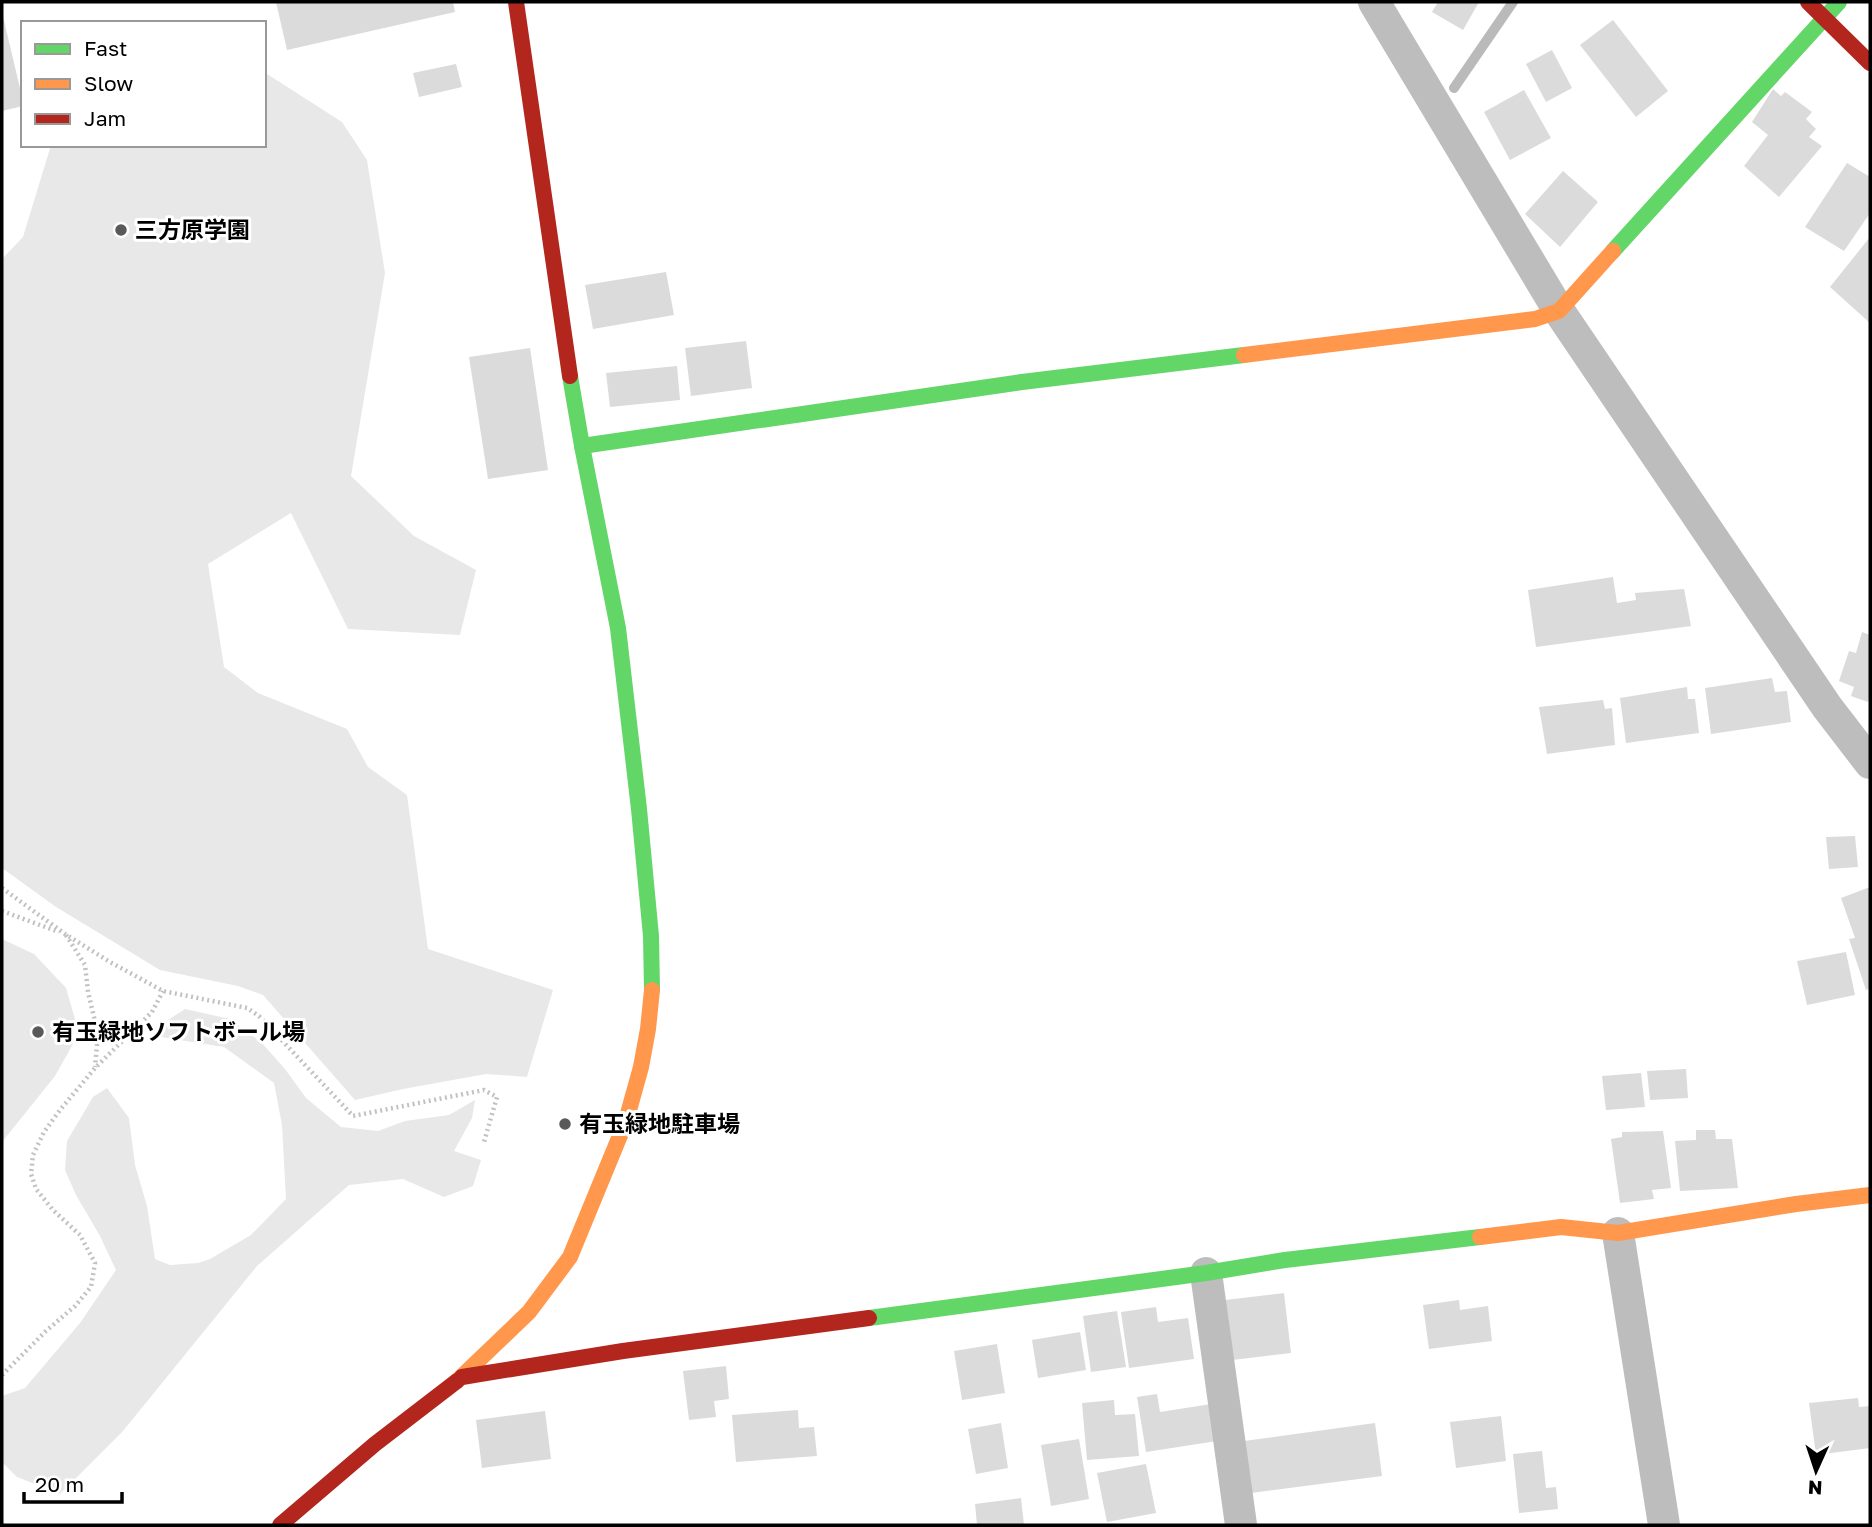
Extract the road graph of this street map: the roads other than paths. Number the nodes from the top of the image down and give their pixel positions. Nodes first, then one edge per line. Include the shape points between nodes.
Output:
1 (516, 2) edge
2 (1374, 2) edge
3 (1808, 2) edge
4 (1839, 2) edge
5 (1825, 19) junction
6 (1870, 63) edge
7 (1559, 311) junction
8 (582, 446) junction
9 (1870, 763) edge
10 (1870, 1195) edge
11 (1618, 1234) junction
12 (1206, 1273) junction
13 (462, 1377) junction
14 (280, 1525) edge
15 (1241, 1525) edge
16 (1664, 1525) edge

1 - 8 street
2 - 7 street
3 - 5 street
4 - 5 street
5 - 6 street
5 - 7 street
7 - 8 street via 1535,319 1022,382
7 - 9 street
8 - 13 street via 618,628 639,809 651,936 648,1029 626,1121 570,1257 529,1312
10 - 11 street
11 - 12 street via 1561,1227
11 - 16 street
12 - 13 street via 636,1349
12 - 15 street
13 - 14 street

